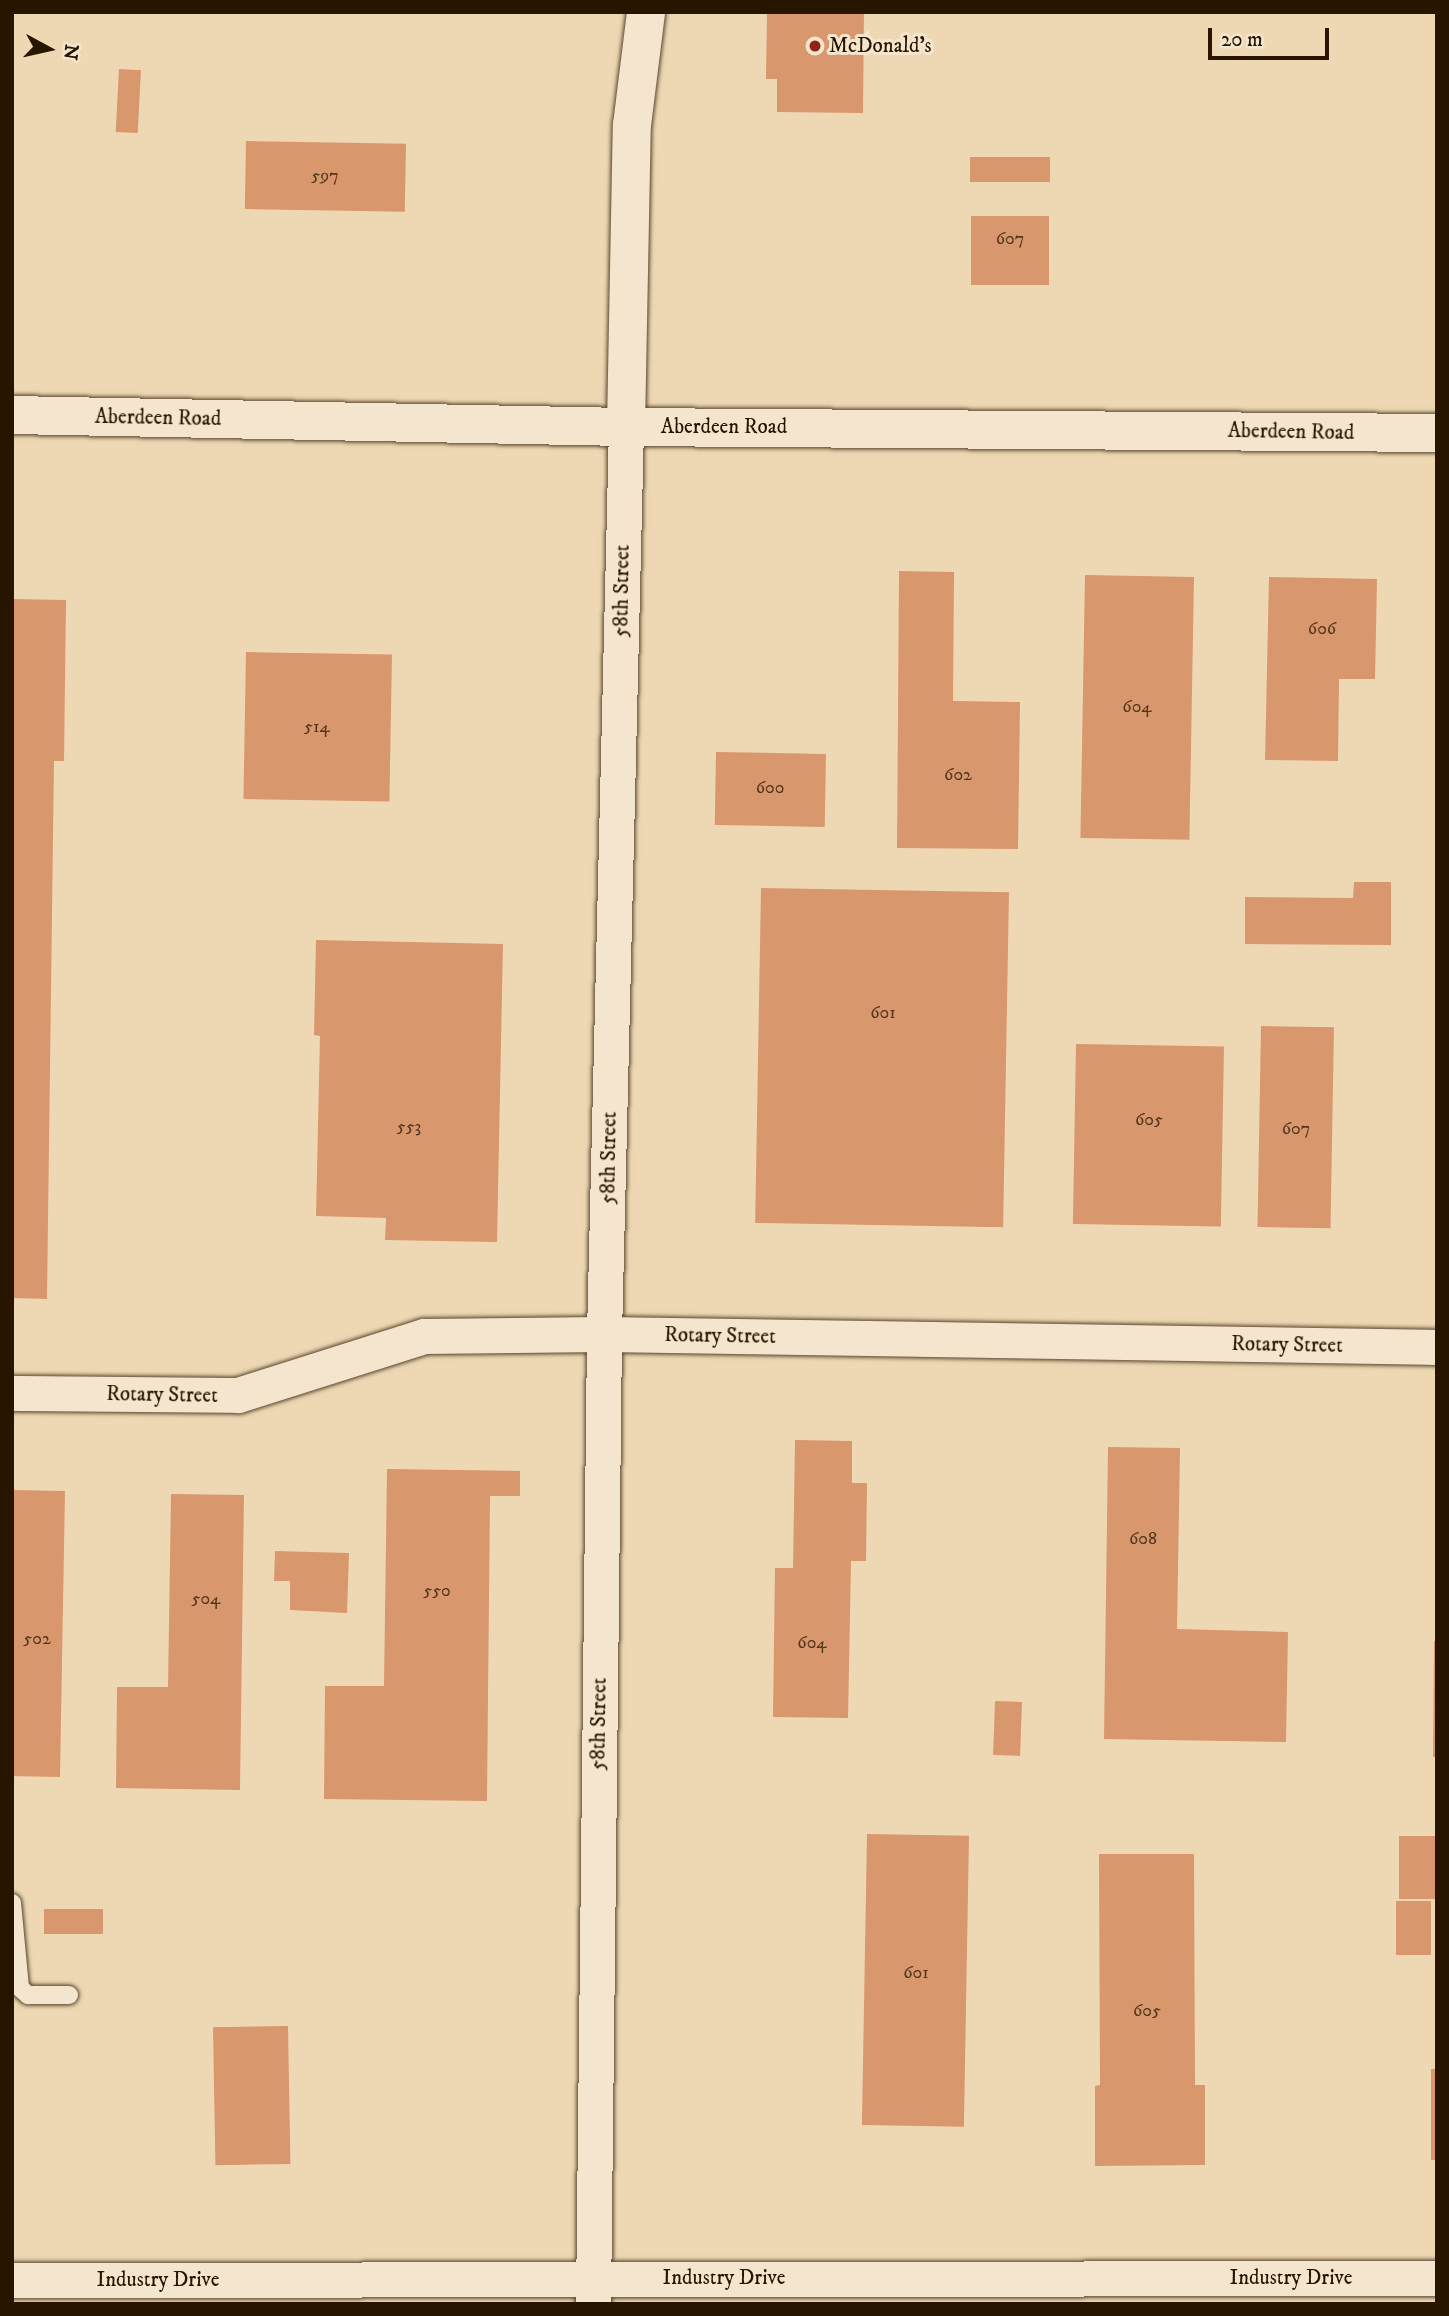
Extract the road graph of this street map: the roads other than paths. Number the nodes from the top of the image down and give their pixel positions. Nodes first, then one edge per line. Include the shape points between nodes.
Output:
1 (646, 12) edge
2 (12, 415) edge
3 (626, 427) junction
4 (1437, 433) edge
5 (604, 1334) junction
6 (1437, 1348) edge
7 (12, 1393) edge
8 (12, 1903) edge
9 (69, 1995) dead end
10 (1437, 2278) edge
11 (12, 2280) edge
12 (593, 2291) edge

1 - 3 main road, 58th Street via 632,125
2 - 3 main road, Aberdeen Road
3 - 4 main road, Aberdeen Road
3 - 5 street, 58th Street
5 - 6 street, Rotary Street
5 - 7 street, Rotary Street via 424,1336 238,1395
5 - 12 street, 58th Street
8 - 9 lane via 20,1988 28,1995
10 - 12 street, Industry Drive
11 - 12 street, Industry Drive

